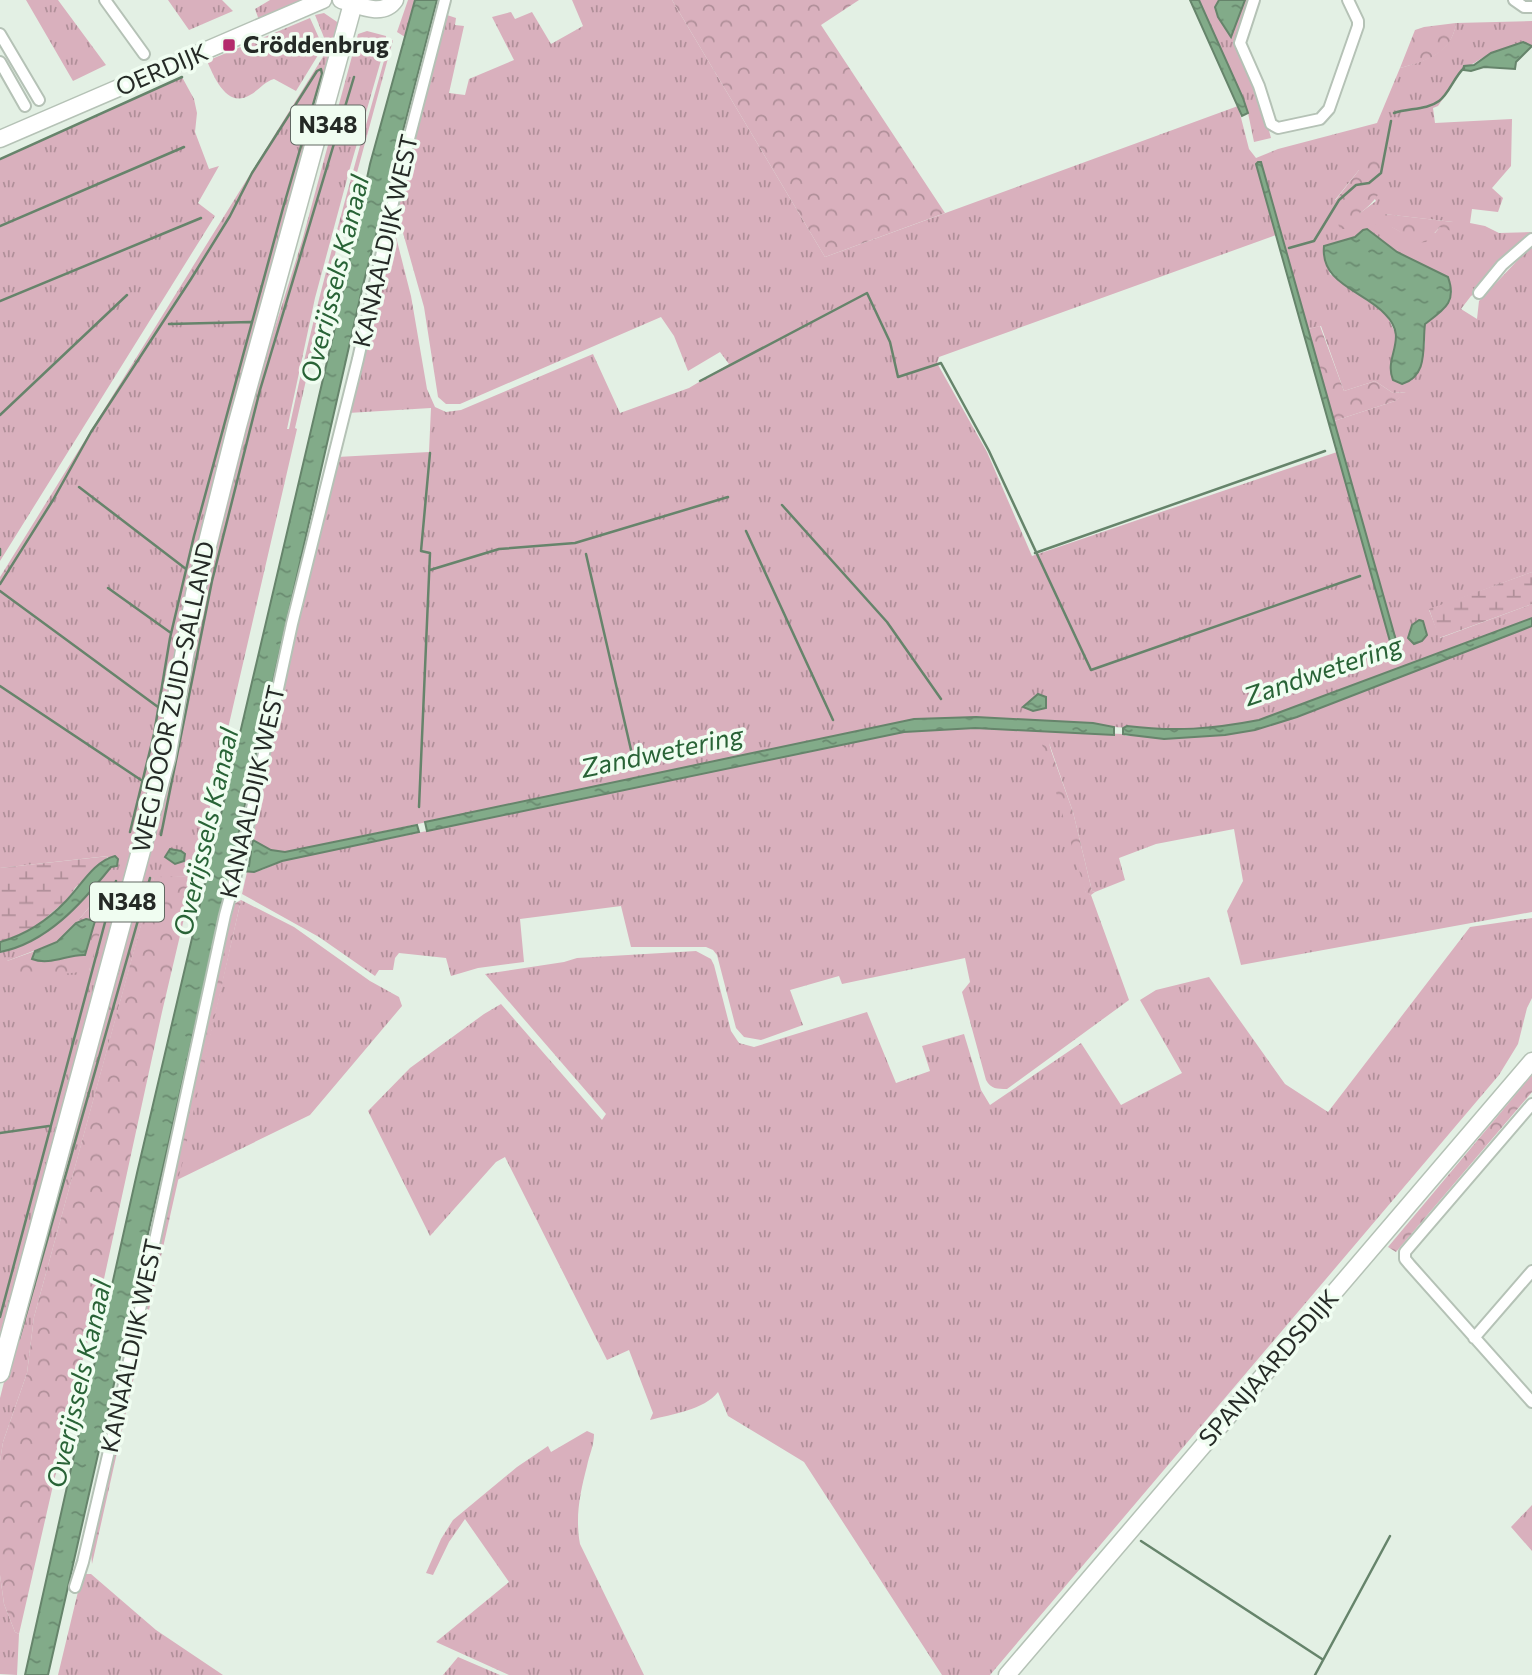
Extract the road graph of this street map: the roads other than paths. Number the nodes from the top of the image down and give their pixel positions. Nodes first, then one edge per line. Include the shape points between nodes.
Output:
1 (104, 0) edge
2 (323, 0) edge
3 (395, 0) edge
4 (445, 0) edge
5 (1254, 0) edge
6 (1349, 0) edge
7 (1514, 0) edge
8 (354, 2) edge
9 (1530, 7) edge
10 (0, 34) edge
11 (144, 54) dead end
12 (0, 62) edge
13 (39, 100) dead end
14 (25, 106) dead end
15 (0, 139) edge
16 (1532, 239) edge
17 (1479, 293) dead end
18 (1532, 1061) edge
19 (1532, 1104) edge
20 (1522, 1116) junction
21 (1532, 1125) edge
22 (1532, 1271) edge
23 (1474, 1338) junction
24 (0, 1373) edge
25 (1532, 1402) edge
26 (75, 1587) dead end
27 (1007, 1675) edge

1 - 11 street
2 - 15 street, OERDIJK
3 - 8 street via 381,10
4 - 26 street, KANAALDIJK WEST via 292,624 117,1421
5 - 6 street via 1240,43 1271,124 1278,128 1320,119 1329,108 1358,26
7 - 9 street
8 - 24 main road, WEG DOOR ZUID-SALLAND / N348 via 237,426 195,594 166,758
10 - 13 street
12 - 14 street
16 - 17 street
18 - 27 street, SPANJAARDSDIJK
19 - 20 street
20 - 21 street
20 - 23 street via 1405,1252 1405,1258
22 - 23 street
23 - 25 street

